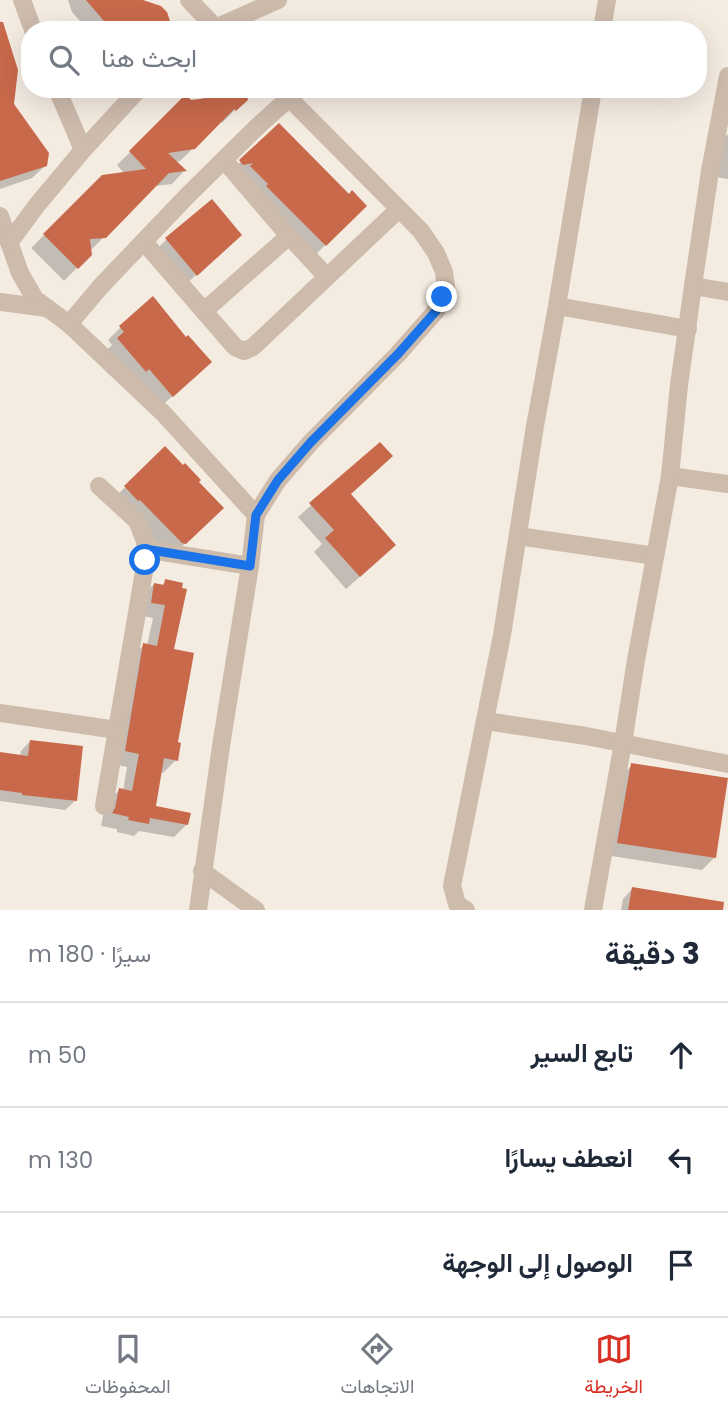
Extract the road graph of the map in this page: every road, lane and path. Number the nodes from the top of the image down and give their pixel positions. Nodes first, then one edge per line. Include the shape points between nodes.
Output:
1 (188, 0) edge
2 (278, 0) edge
3 (607, 0) edge
4 (207, 21) edge
5 (232, 21) edge
6 (604, 21) edge
7 (728, 76) edge
8 (61, 98) edge
9 (126, 98) edge
10 (281, 98) edge
11 (289, 98) edge
12 (592, 98) edge
13 (725, 112) edge
14 (83, 150) junction
15 (224, 160) junction
16 (399, 209) junction
17 (0, 216) edge
18 (289, 236) junction
19 (144, 242) junction
20 (9, 243) junction
21 (327, 277) junction
22 (693, 286) junction
23 (728, 292) edge
24 (0, 302) edge
25 (557, 306) junction
26 (47, 308) junction
27 (204, 311) junction
28 (69, 324) junction
29 (688, 329) junction
30 (670, 476) junction
31 (728, 484) edge
32 (99, 486) dead end
33 (256, 515) junction
34 (518, 536) junction
35 (145, 549) junction
36 (655, 556) junction
37 (250, 566) junction
38 (0, 713) edge
39 (486, 721) junction
40 (117, 730) junction
41 (623, 743) junction
42 (728, 764) edge
43 (104, 806) dead end
44 (202, 871) junction
45 (198, 910) edge
46 (256, 910) edge
47 (466, 910) edge
48 (593, 910) edge

1 - 4 street
2 - 5 street
3 - 6 street
7 - 13 street
8 - 14 street
9 - 14 street
10 - 15 street
11 - 16 street
12 - 25 street
13 - 22 street via 710,171
14 - 20 street
15 - 18 street
15 - 19 street
16 - 21 street
16 - 33 street via 421,231 444,272 446,287 436,311 311,442
17 - 20 street
18 - 21 street
18 - 27 street
19 - 27 street
19 - 28 street
20 - 26 street via 35,299
21 - 27 street via 244,351 235,347
22 - 23 street
22 - 29 street
24 - 26 street
25 - 29 street
25 - 34 street
26 - 28 street
28 - 33 street via 164,414
29 - 30 street
30 - 31 street
30 - 36 street
32 - 35 street via 137,521
33 - 37 street
34 - 36 street
34 - 39 street
35 - 37 street
35 - 40 street
36 - 41 street
37 - 44 street
38 - 40 street
39 - 41 street
39 - 47 street via 453,886 457,904
40 - 43 street
41 - 42 street
41 - 48 street
44 - 45 street
44 - 46 street

